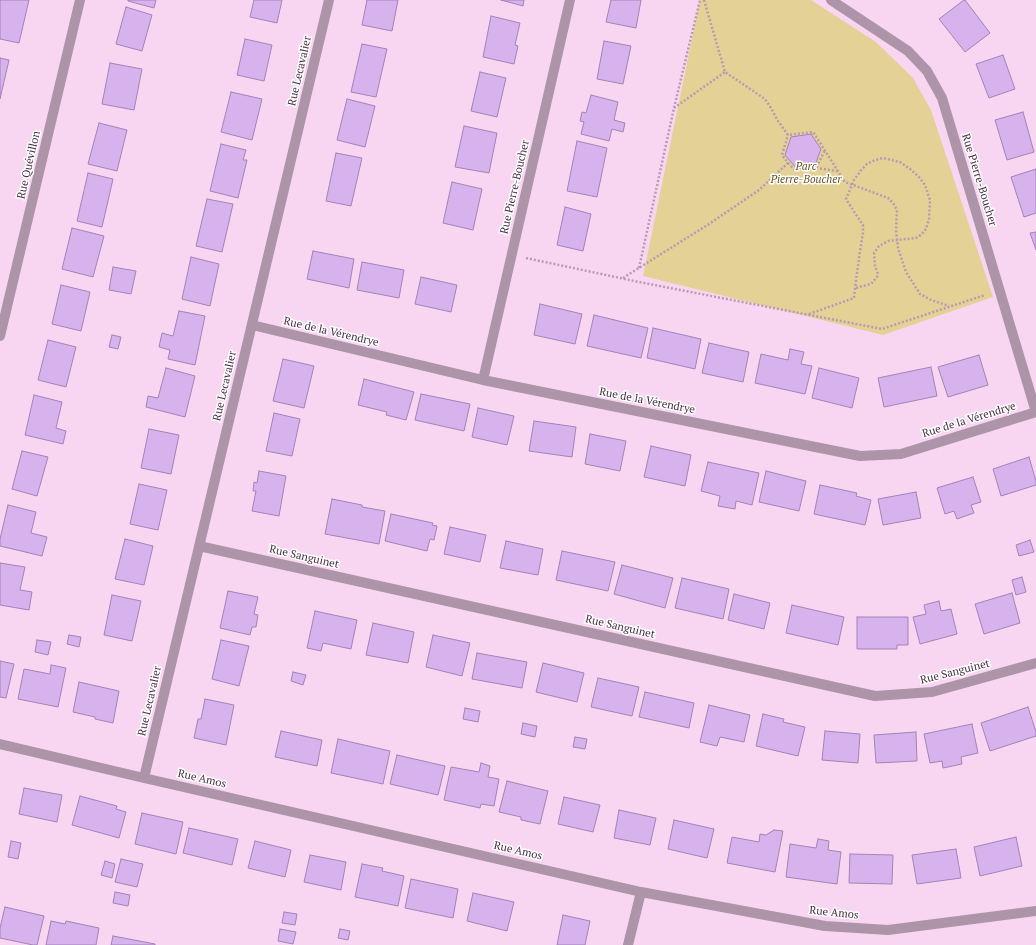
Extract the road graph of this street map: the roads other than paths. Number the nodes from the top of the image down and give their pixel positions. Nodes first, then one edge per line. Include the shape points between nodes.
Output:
1 (80, 0) edge
2 (329, 0) edge
3 (570, 0) edge
4 (831, 0) edge
5 (252, 325) junction
6 (0, 336) edge
7 (483, 380) junction
8 (1036, 412) edge
9 (199, 546) junction
10 (1036, 663) edge
11 (0, 744) edge
12 (144, 778) junction
13 (641, 892) junction
14 (1036, 911) edge
15 (628, 945) edge

1 - 6 street, Rue Quévillon
2 - 5 street, Rue Lecavalier
3 - 7 street, Rue Pierre-Boucher
4 - 8 street, Rue Pierre-Boucher via 908,52 927,72 942,98
5 - 7 street, Rue de la Vérendrye
5 - 9 street, Rue Lecavalier
7 - 8 street, Rue de la Vérendrye via 860,456 901,454
9 - 10 street, Rue Sanguinet via 875,696 932,692
9 - 12 street, Rue Lecavalier
11 - 12 street, Rue Amos
12 - 13 street, Rue Amos
13 - 14 street, Rue Amos via 826,926 888,930
13 - 15 street

